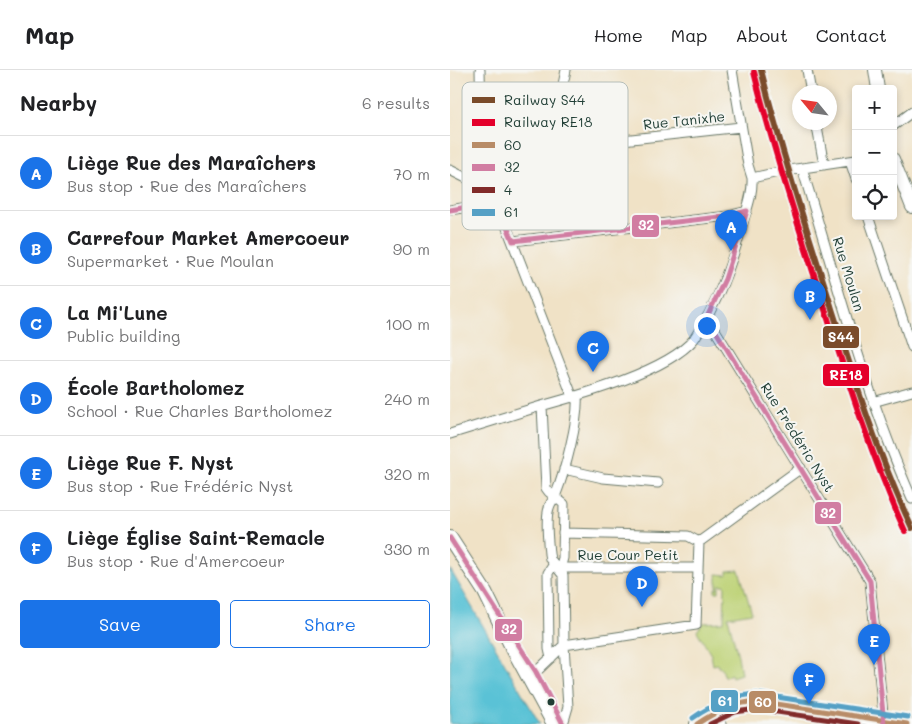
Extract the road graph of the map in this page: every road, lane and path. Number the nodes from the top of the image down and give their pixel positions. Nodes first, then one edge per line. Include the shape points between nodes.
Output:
1 (732, 70) edge
2 (807, 70) edge
3 (875, 70) edge
4 (810, 85) edge
5 (877, 85) edge
6 (912, 112) edge
7 (897, 123) edge
8 (741, 127) junction
9 (817, 130) edge
10 (628, 139) edge
11 (852, 160) edge
12 (824, 165) junction
13 (802, 168) junction
14 (897, 169) edge
15 (450, 170) edge
16 (462, 176) edge
17 (752, 178) junction
18 (912, 207) edge
19 (746, 211) junction
20 (869, 220) edge
21 (628, 228) edge
22 (508, 230) edge
23 (608, 230) edge
24 (513, 241) junction
25 (707, 317) junction
26 (912, 347) edge
27 (912, 390) edge
28 (575, 397) junction
29 (873, 402) junction
30 (542, 406) junction
31 (450, 434) edge
32 (801, 468) junction
33 (564, 469) junction
34 (658, 483) dead end
35 (555, 496) junction
36 (912, 499) edge
37 (563, 533) junction
38 (450, 538) edge
39 (699, 542) junction
40 (557, 567) junction
41 (698, 568) junction
42 (484, 592) junction
43 (564, 645) junction
44 (551, 658) junction
45 (536, 672) junction
46 (718, 718) edge
47 (883, 722) edge
48 (554, 724) edge
49 (563, 724) edge
50 (697, 724) edge
51 (907, 724) edge

1 - 8 street
2 - 4 street
3 - 5 main road
6 - 7 street
8 - 10 street, Rue Tanixhe
8 - 17 street
9 - 12 street
11 - 12 street
12 - 13 street
13 - 17 street
13 - 29 street, Rue Moulan
14 - 18 main road
15 - 16 street
17 - 19 street via 753,190
19 - 21 street
19 - 25 street via 720,293
20 - 26 street
22 - 24 street
23 - 24 street
24 - 28 street
25 - 28 street via 690,344 666,360
25 - 32 street, Rue Frédéric Nyst
27 - 29 street
28 - 30 street
28 - 33 street via 578,405
29 - 36 street, Rue Moulan
30 - 31 street
30 - 35 street via 546,488
32 - 39 street
32 - 47 street, Rue Frédéric Nyst via 870,581
33 - 34 street via 603,478
33 - 35 street
35 - 37 street via 564,504
35 - 40 street via 548,510 549,554
37 - 39 street via 688,536
37 - 40 street via 563,558
38 - 42 main road
39 - 41 street
40 - 41 street, Rue Cour Petit
40 - 43 street via 563,575
40 - 44 street via 548,573
41 - 43 street via 696,625
42 - 45 main road
42 - 48 main road
43 - 44 street
43 - 49 street via 568,707
44 - 45 street
45 - 49 main road
46 - 47 main road via 729,705 756,701
46 - 50 main road
47 - 51 main road

